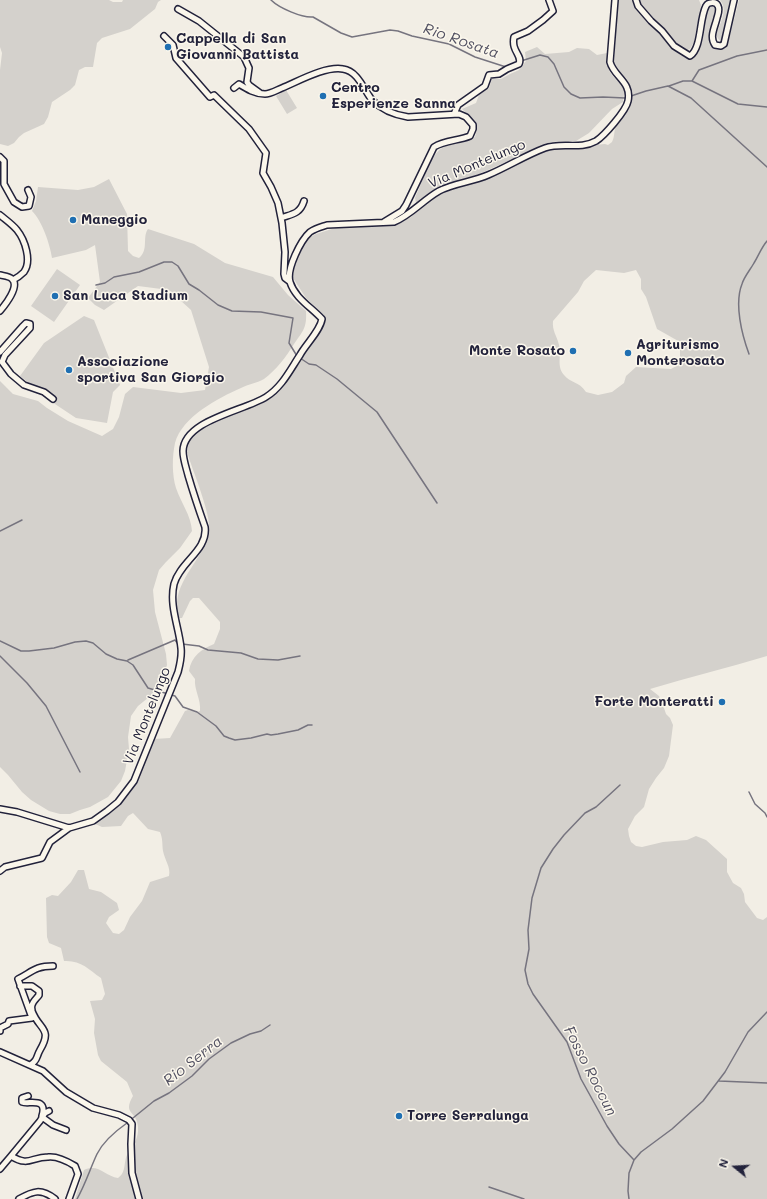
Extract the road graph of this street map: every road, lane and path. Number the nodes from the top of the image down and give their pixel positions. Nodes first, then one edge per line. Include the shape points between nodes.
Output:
1 (549, 0) edge
2 (615, 0) edge
3 (636, 0) edge
4 (734, 0) edge
5 (178, 9) dead end
6 (164, 36) dead end
7 (234, 88) dead end
8 (261, 94) junction
9 (454, 114) junction
10 (0, 156) edge
11 (28, 190) dead end
12 (304, 201) dead end
13 (0, 215) edge
14 (281, 218) junction
15 (383, 222) junction
16 (0, 275) edge
17 (13, 280) junction
18 (290, 281) junction
19 (0, 311) edge
20 (0, 352) edge
21 (53, 399) dead end
22 (0, 810) edge
23 (69, 828) junction
24 (0, 871) edge
25 (53, 966) dead end
26 (20, 986) junction
27 (1, 1030) edge
28 (0, 1052) edge
29 (30, 1065) junction
30 (28, 1096) dead end
31 (49, 1111) dead end
32 (42, 1117) junction
33 (66, 1130) dead end
34 (11, 1156) junction
35 (0, 1169) edge
36 (19, 1199) edge
37 (55, 1199) edge
38 (69, 1199) edge
39 (139, 1199) edge

1 - 9 street via 552,11 528,32 514,37 513,45 521,60 519,64 499,74 489,75 485,86 458,106
2 - 15 street, Via Montelungo via 610,62 612,68 626,83 628,102 597,140 582,146 544,148 486,176 440,191 403,218 394,222
3 - 4 street via 638,6 674,46 690,56 697,45 705,6 710,3 715,3 719,11 712,41 715,45 724,44
5 - 8 street via 199,21 244,57 250,68 247,82
6 - 14 street via 173,45 176,58 210,97 214,95 231,110 254,135 266,153 263,173 278,203
7 - 8 street via 239,84
8 - 9 street via 270,93 317,73 343,69 355,75 373,101 400,116
9 - 15 street via 469,119 472,133 470,136 450,140 434,147 411,198 402,211
10 - 11 street via 4,161 4,184 16,204 22,207 29,206 31,198
12 - 14 street via 296,214
13 - 17 street via 17,230 26,250 25,269
14 - 18 street via 284,274
15 - 18 street, Via Montelungo via 318,227 305,237 297,250 290,270
16 - 17 street
17 - 19 street via 11,296
18 - 23 street, Via Montelungo via 298,296 322,319 321,326 276,389 258,402 202,424 185,442 184,461 206,532 203,542 179,571 174,585 173,607 182,658 178,672 134,781 118,802 93,821
20 - 21 street via 22,326 30,324 30,328 5,355 2,362 24,385 44,392
22 - 23 street via 17,812
23 - 24 street via 50,842 42,858 5,867
25 - 26 street via 33,969 18,979
26 - 27 street via 32,1018 9,1021
26 - 29 street via 32,986 39,990 39,995 31,1008 46,1035 36,1061
28 - 29 street
29 - 39 street via 43,1071 66,1092 93,1108 119,1115 131,1122 132,1173
30 - 32 street via 22,1098 22,1102 40,1104 43,1109
31 - 32 street
32 - 33 street
32 - 34 street
34 - 35 street
34 - 38 street via 28,1162 54,1157 75,1166 78,1174
36 - 37 street via 38,1191 45,1192

